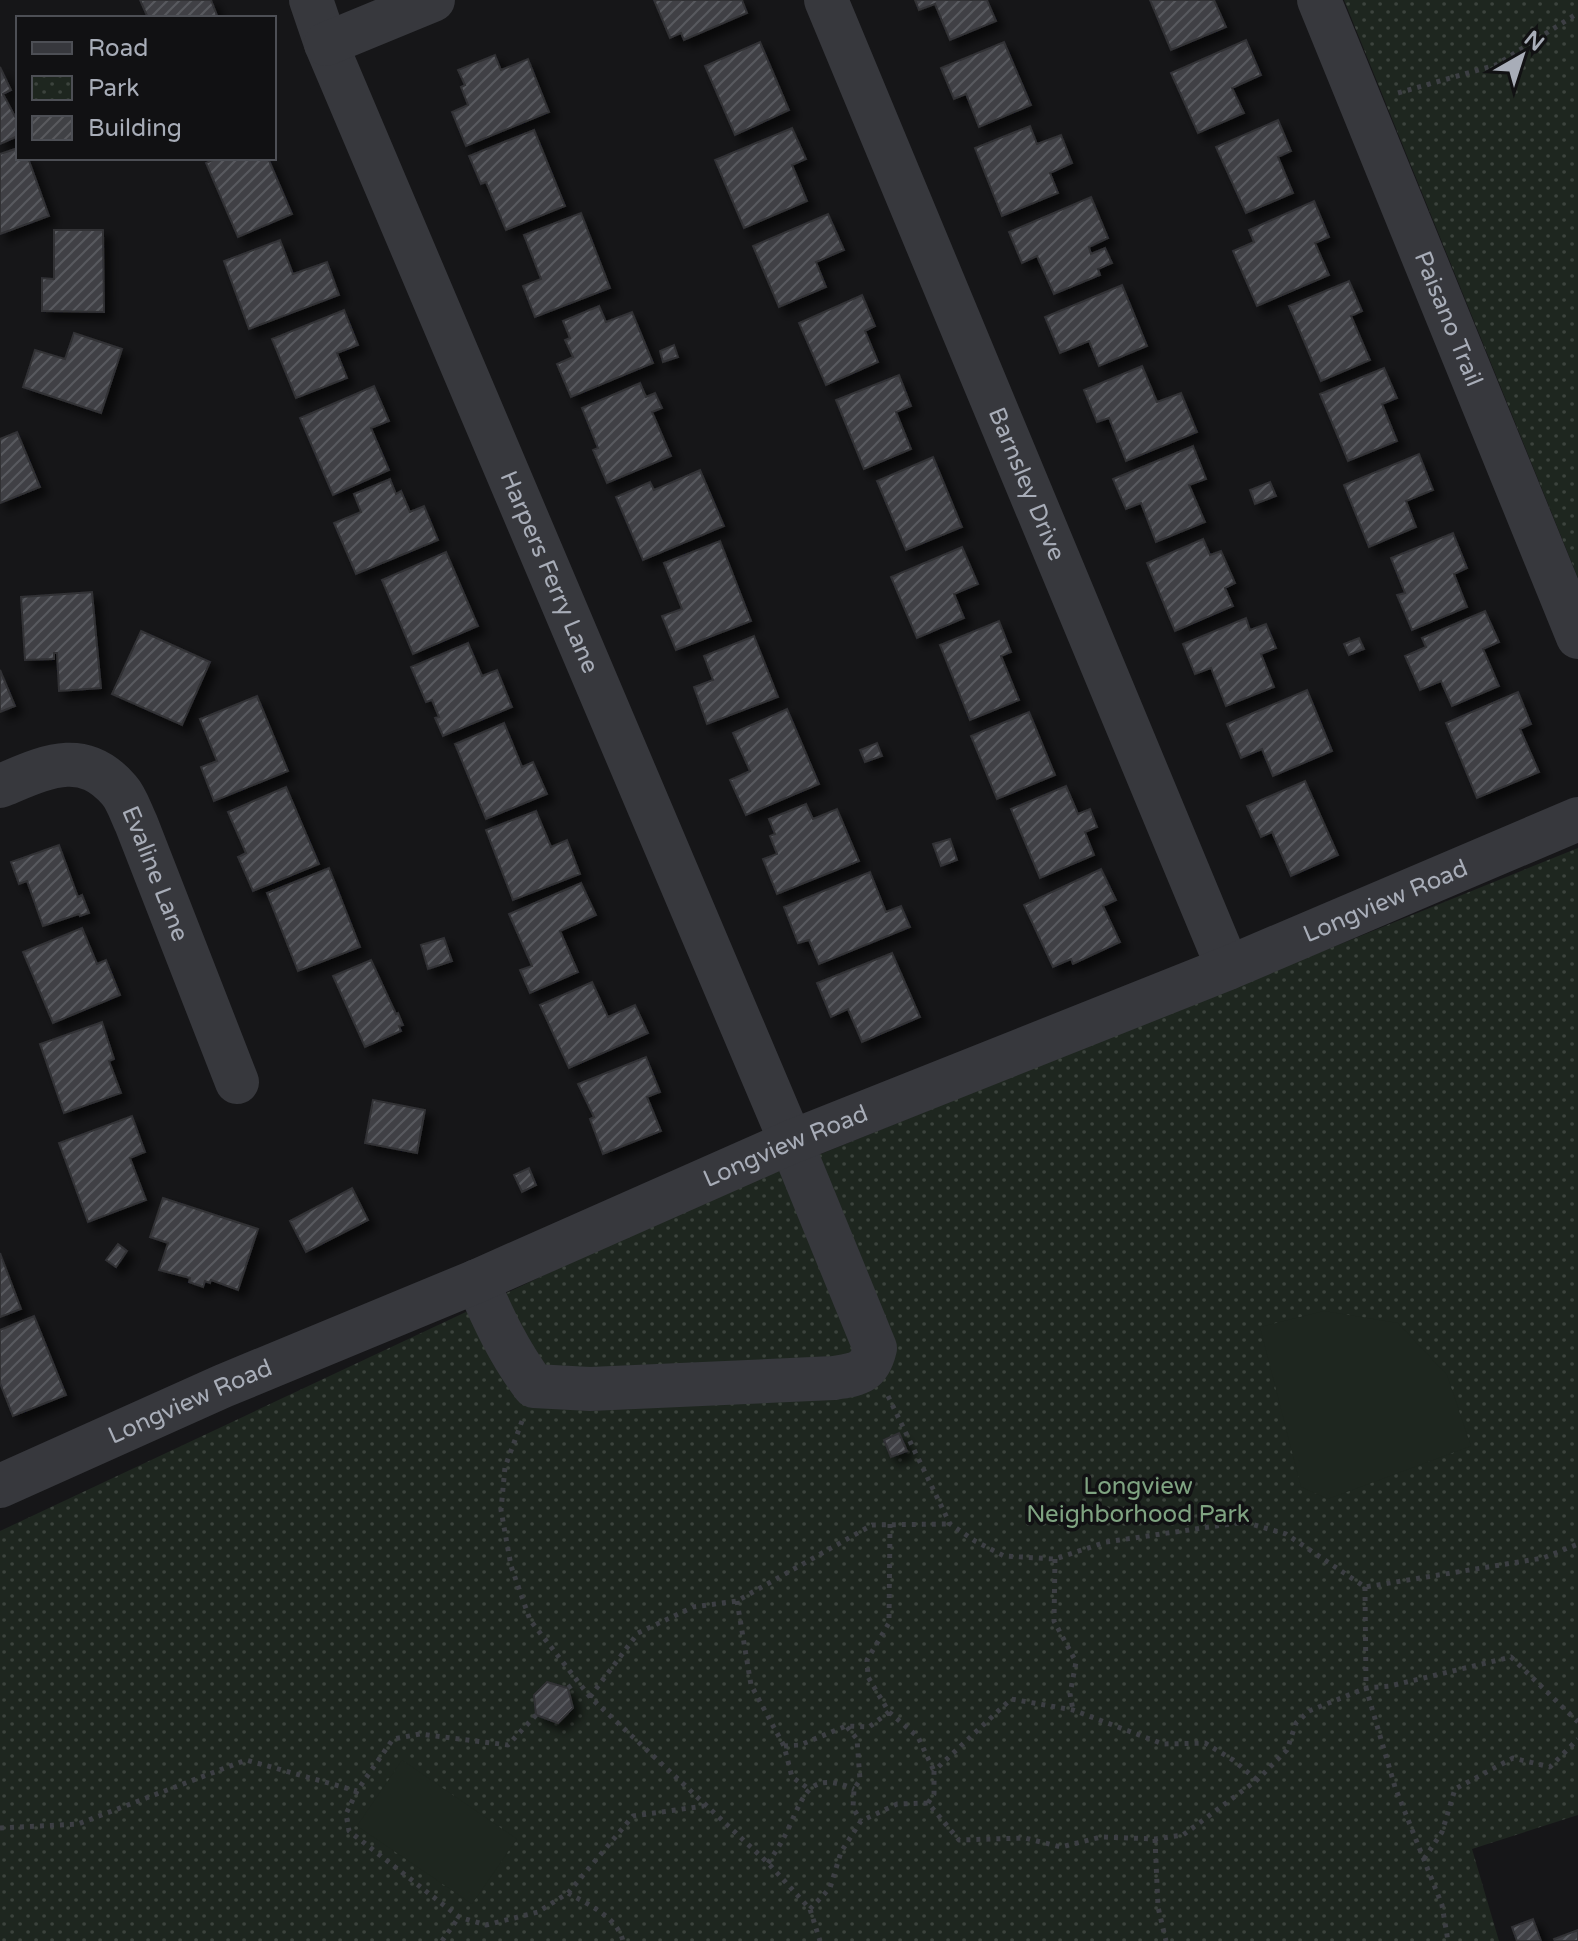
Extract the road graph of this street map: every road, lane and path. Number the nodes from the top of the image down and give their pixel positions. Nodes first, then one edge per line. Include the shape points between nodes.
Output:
1 (311, 0) edge
2 (433, 0) edge
3 (826, 0) edge
4 (1319, 0) edge
5 (1578, 13) edge
6 (326, 44) junction
7 (1362, 103) junction
8 (1578, 637) edge
9 (0, 786) edge
10 (1578, 819) edge
11 (1228, 968) junction
12 (237, 1082) dead end
13 (791, 1142) junction
14 (477, 1281) junction
15 (871, 1363) junction
16 (534, 1386) junction
17 (0, 1486) edge
18 (890, 1524) junction
19 (950, 1524) junction
20 (1578, 1544) edge
21 (1055, 1559) junction
22 (1365, 1587) junction
23 (737, 1601) junction
24 (576, 1682) junction
25 (568, 1688) dead end
26 (1366, 1688) junction
27 (590, 1697) junction
28 (1073, 1710) junction
29 (889, 1712) junction
30 (536, 1715) dead end
31 (1578, 1722) edge
32 (846, 1726) junction
33 (1578, 1739) edge
34 (784, 1746) junction
35 (934, 1771) junction
36 (1257, 1780) junction
37 (809, 1789) junction
38 (854, 1789) junction
39 (357, 1791) junction
40 (928, 1803) junction
41 (704, 1806) junction
42 (861, 1821) junction
43 (0, 1828) edge
44 (1155, 1839) junction
45 (1424, 1860) junction
46 (768, 1863) junction
47 (568, 1893) junction
48 (810, 1909) junction
49 (459, 1917) junction
50 (442, 1941) edge
51 (623, 1941) edge
52 (820, 1941) edge
53 (1166, 1941) edge
54 (1448, 1941) edge

1 - 6 street, Harpers Ferry Lane
2 - 6 street
3 - 11 street, Barnsley Drive
4 - 7 street, Paisano Trail
5 - 7 path via 1496,65
6 - 13 street, Harpers Ferry Lane
7 - 8 street, Paisano Trail
9 - 12 street, Evaline Lane via 45,767 75,763 97,771 120,791
10 - 11 street, Longview Road
11 - 13 street, Longview Road
13 - 14 street, Longview Road
13 - 15 street, Harpers Ferry Lane via 875,1348
14 - 16 street via 501,1336
14 - 17 street, Longview Road
15 - 16 street via 859,1374 834,1378 590,1389
15 - 19 path
16 - 24 path via 505,1467 501,1510 511,1566 530,1620
18 - 19 path
18 - 23 path via 872,1525
18 - 29 path via 889,1623 867,1660 868,1677
19 - 21 path via 1004,1556
20 - 22 path via 1543,1558
21 - 22 path via 1106,1542 1244,1522 1286,1534
21 - 28 path via 1054,1621 1076,1662
22 - 26 path
23 - 27 path via 693,1607 638,1633
23 - 34 path via 751,1685
24 - 25 path
24 - 27 path
26 - 31 path via 1511,1657
26 - 36 path via 1309,1711 1296,1723 1287,1750
26 - 45 path via 1395,1787
27 - 41 path
28 - 35 path via 1011,1699
28 - 36 path via 1163,1744 1205,1743
29 - 32 path via 869,1727
29 - 35 path via 918,1737
30 - 39 path via 508,1745 420,1734 393,1739
32 - 34 path
32 - 38 path via 857,1739 860,1780
33 - 45 path via 1550,1767 1513,1758 1455,1789 1442,1832
34 - 37 path via 792,1777
35 - 40 path via 934,1794
36 - 44 path via 1183,1835
37 - 38 path via 826,1783
37 - 46 path
38 - 42 path via 853,1808
39 - 43 path via 246,1760 78,1824
39 - 49 path via 346,1814 349,1831
40 - 42 path via 897,1804
40 - 44 path via 959,1840 1025,1838 1061,1847 1101,1837
41 - 46 path
41 - 47 path via 633,1816
42 - 48 path via 841,1852 830,1888
44 - 53 path via 1158,1907
45 - 54 path via 1442,1905
46 - 48 path
47 - 49 path via 538,1912 486,1925
47 - 51 path via 620,1929
48 - 52 path
49 - 50 path

